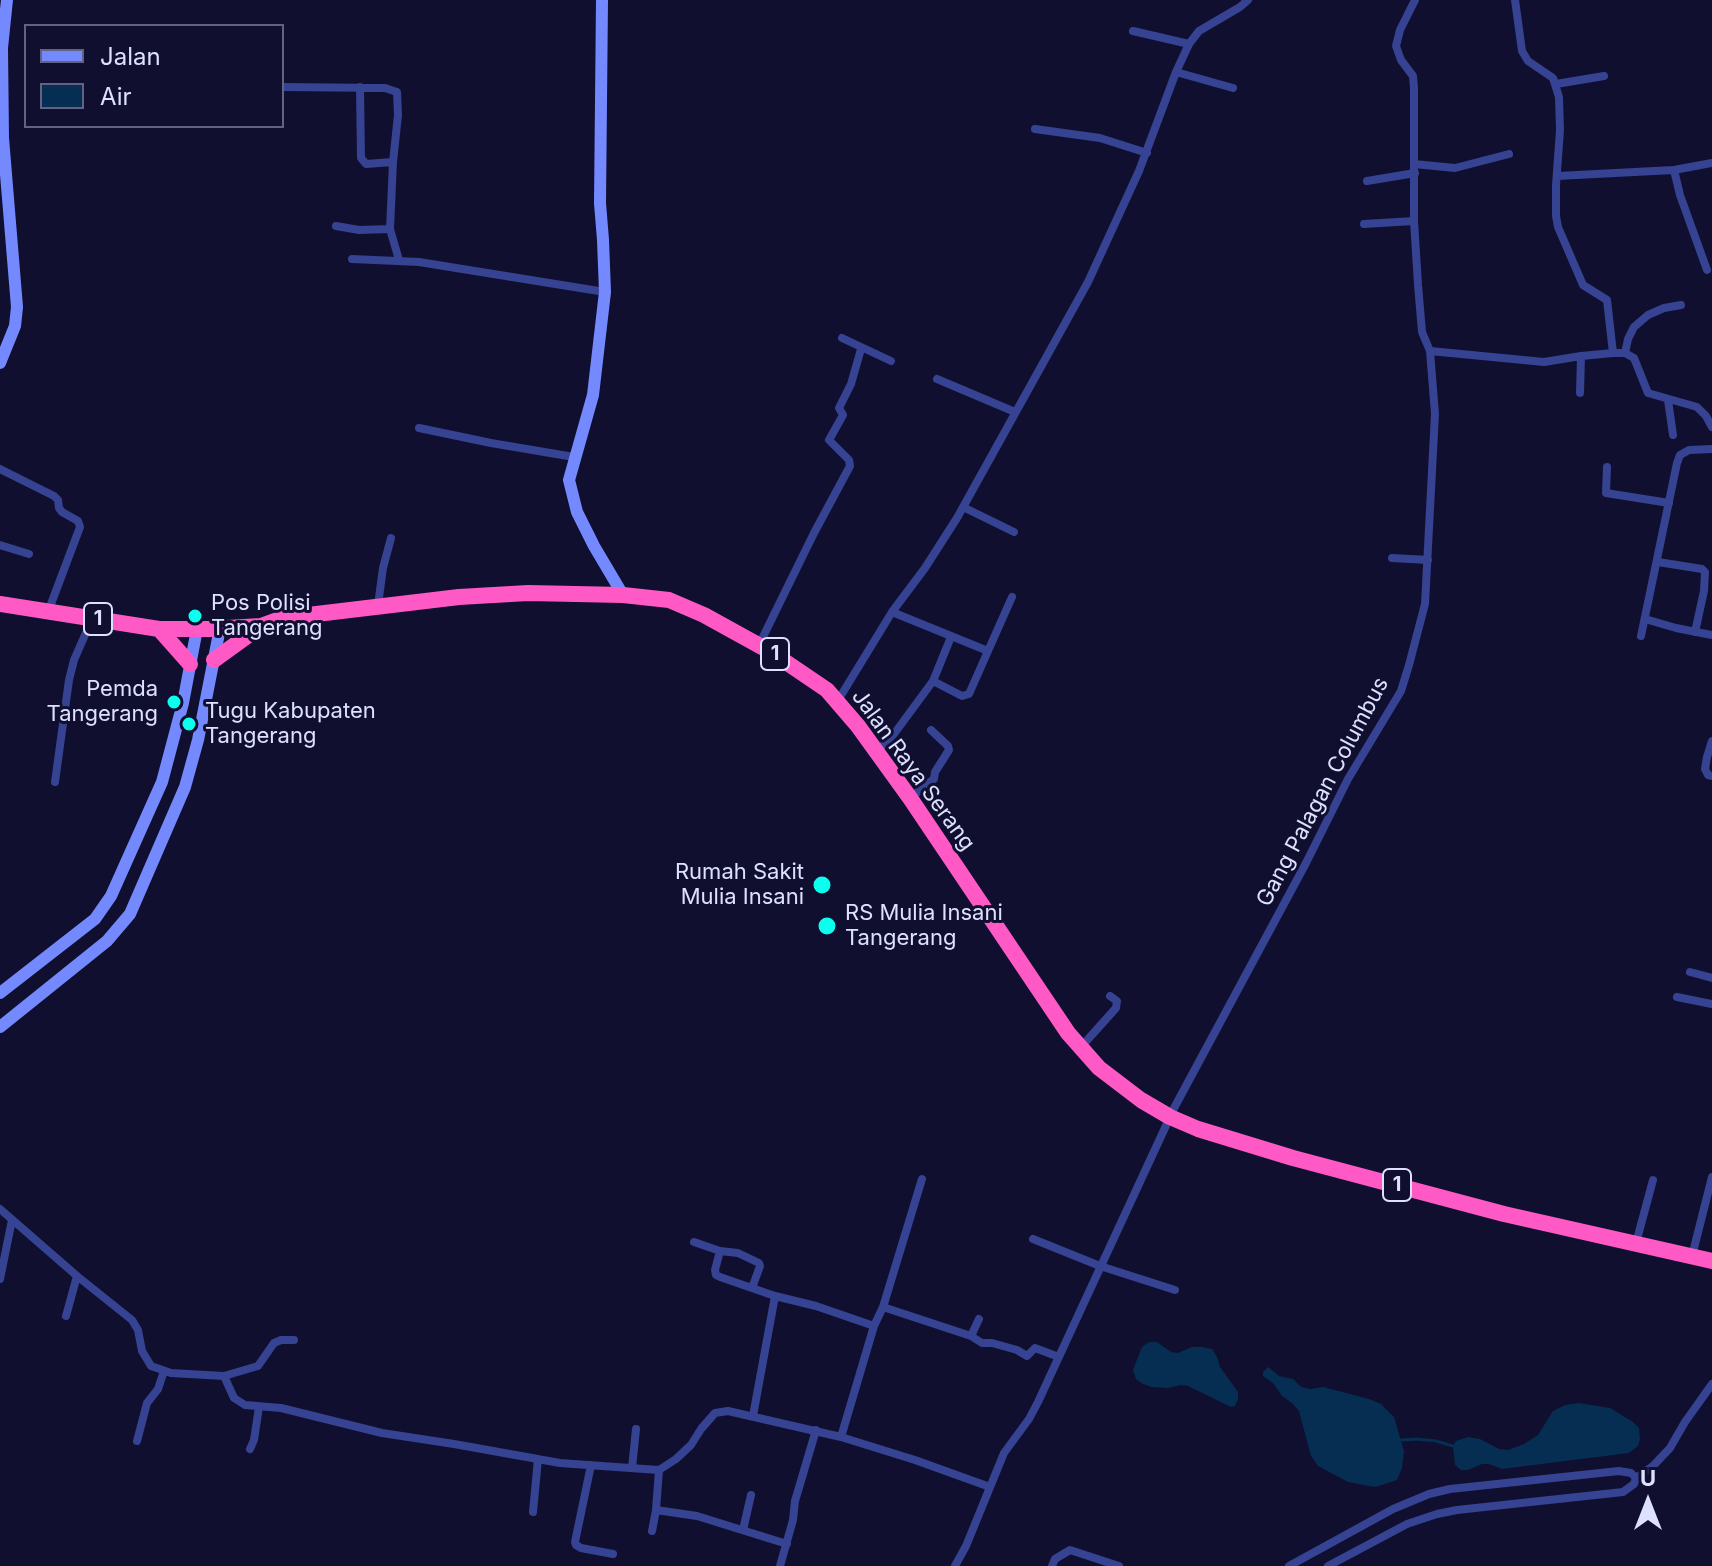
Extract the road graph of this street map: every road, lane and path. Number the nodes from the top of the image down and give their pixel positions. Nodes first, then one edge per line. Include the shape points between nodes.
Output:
1 (7, 0) edge
2 (602, 0) edge
3 (1248, 0) edge
4 (1415, 0) edge
5 (1515, 0) edge
6 (1133, 31) dead end
7 (1189, 44) junction
8 (1176, 72) junction
9 (1604, 76) dead end
10 (1556, 84) junction
11 (284, 87) edge
12 (360, 87) junction
13 (1233, 88) dead end
14 (1035, 129) dead end
15 (1147, 153) junction
16 (1509, 154) dead end
17 (393, 162) junction
18 (1712, 163) edge
19 (1414, 168) junction
20 (1678, 169) junction
21 (1557, 176) junction
22 (1367, 181) dead end
23 (1414, 221) junction
24 (1364, 224) dead end
25 (336, 226) dead end
26 (390, 229) junction
27 (352, 259) dead end
28 (399, 260) junction
29 (1707, 270) dead end
30 (605, 292) junction
31 (1681, 305) dead end
32 (842, 338) dead end
33 (861, 349) junction
34 (1430, 351) junction
35 (1613, 353) junction
36 (1625, 353) junction
37 (1581, 356) junction
38 (891, 361) dead end
39 (0, 363) edge
40 (937, 379) dead end
41 (1580, 393) dead end
42 (1668, 400) junction
43 (1015, 412) junction
44 (1712, 427) edge
45 (419, 428) dead end
46 (1673, 435) dead end
47 (1712, 449) edge
48 (574, 457) junction
49 (1607, 467) dead end
50 (0, 469) edge
51 (1669, 503) junction
52 (963, 507) junction
53 (1014, 532) dead end
54 (391, 538) dead end
55 (0, 545) edge
56 (29, 554) dead end
57 (1392, 558) dead end
58 (1428, 560) junction
59 (1658, 562) junction
60 (623, 595) junction
61 (1012, 597) dead end
62 (0, 604) edge
63 (378, 605) junction
64 (48, 612) junction
65 (892, 612) junction
66 (93, 618) junction
67 (1645, 619) junction
68 (261, 626) junction
69 (220, 628) junction
70 (159, 629) junction
71 (197, 629) junction
72 (1695, 632) junction
73 (1712, 635) edge
74 (1641, 636) dead end
75 (951, 637) junction
76 (759, 645) junction
77 (988, 651) junction
78 (214, 660) junction
79 (190, 664) junction
80 (933, 681) junction
81 (837, 703) junction
82 (931, 730) dead end
83 (1712, 741) edge
84 (877, 751) junction
85 (1712, 776) edge
86 (55, 782) dead end
87 (910, 798) junction
88 (111, 896) junction
89 (130, 914) junction
90 (1690, 972) dead end
91 (1712, 978) edge
92 (0, 993) edge
93 (1110, 996) dead end
94 (1677, 997) dead end
95 (1712, 1004) edge
96 (0, 1027) edge
97 (1081, 1048) junction
98 (1171, 1114) junction
99 (1712, 1177) edge
100 (922, 1179) dead end
101 (1653, 1180) dead end
102 (0, 1209) edge
103 (12, 1220) junction
104 (1546, 1224) junction
105 (1033, 1239) dead end
106 (694, 1242) dead end
107 (1636, 1243) junction
108 (720, 1251) junction
109 (1692, 1256) junction
110 (1712, 1261) edge
111 (1100, 1266) junction
112 (1712, 1271) edge
113 (77, 1276) junction
114 (0, 1279) edge
115 (752, 1288) junction
116 (1175, 1290) dead end
117 (775, 1296) junction
118 (883, 1307) junction
119 (66, 1316) dead end
120 (979, 1319) dead end
121 (874, 1326) junction
122 (971, 1336) junction
123 (294, 1340) dead end
124 (1059, 1357) junction
125 (164, 1371) junction
126 (224, 1376) junction
127 (1712, 1384) edge
128 (259, 1407) junction
129 (753, 1416) junction
130 (636, 1429) dead end
131 (816, 1430) junction
132 (841, 1437) junction
133 (137, 1441) dead end
134 (250, 1449) dead end
135 (538, 1459) junction
136 (591, 1465) junction
137 (632, 1468) junction
138 (659, 1470) junction
139 (1636, 1478) junction
140 (990, 1487) junction
141 (751, 1495) dead end
142 (656, 1510) junction
143 (533, 1512) dead end
144 (743, 1530) junction
145 (652, 1531) dead end
146 (787, 1544) junction
147 (613, 1554) dead end
148 (780, 1566) edge
149 (955, 1566) edge
150 (1052, 1566) edge
151 (1119, 1566) edge
152 (1289, 1566) edge
153 (1328, 1566) edge

1 - 39 main road via 3,138 17,307
2 - 30 main road via 600,203
3 - 7 street via 1199,31
4 - 19 street, Gang Palagan Columbus via 1396,46 1413,76
5 - 10 street via 1524,56
6 - 7 street
7 - 8 street
8 - 13 street
8 - 15 street
9 - 10 street
10 - 21 street
11 - 12 street
12 - 17 street via 361,158 366,164
12 - 17 street via 397,92
14 - 15 street via 1100,138
15 - 43 street via 1088,282
16 - 19 street via 1455,168
17 - 26 street
18 - 20 street
19 - 22 street
19 - 23 street, Gang Palagan Columbus
20 - 21 street
20 - 29 street via 1680,195
21 - 35 street via 1561,238 1583,285 1607,300
23 - 24 street
23 - 34 street, Gang Palagan Columbus via 1422,332
25 - 26 street
26 - 28 street
27 - 28 street
28 - 30 street
30 - 48 main road via 593,395
31 - 36 street via 1648,315 1634,327
32 - 33 street
33 - 38 street
33 - 76 street via 839,409 843,415 829,440 850,466
34 - 37 street via 1544,362
34 - 58 street, Gang Palagan Columbus via 1435,414
35 - 36 street
35 - 37 street
36 - 42 street via 1634,358 1648,393
37 - 41 street
40 - 43 street
42 - 44 street via 1697,407
42 - 46 street
43 - 52 street
45 - 48 street
47 - 51 street via 1680,455
48 - 60 main road via 569,480 577,512
49 - 51 street via 1606,493
50 - 64 street via 54,496 62,512 78,521
51 - 59 street
52 - 53 street
52 - 65 street
54 - 63 street
55 - 56 street
57 - 58 street
58 - 98 street, Gang Palagan Columbus via 1425,604 1401,691 1348,779
59 - 67 street
59 - 72 street via 1705,572
60 - 63 highway, Jalan Raya Serang / 1 via 528,593
60 - 76 highway, Jalan Raya Serang / 1 via 669,600
61 - 77 street
62 - 64 highway, Jalan Raya Serang / 1
63 - 68 highway, Jalan Raya Serang / 1
64 - 66 highway, Jalan Raya Serang / 1
65 - 75 street
65 - 81 street
66 - 70 highway, Jalan Raya Serang / 1
66 - 86 street via 69,680
67 - 72 street
67 - 74 street
68 - 69 highway, Jalan Raya Serang / 1
68 - 78 highway
69 - 71 highway, Jalan Raya Serang / 1
69 - 78 main road
70 - 71 highway, Jalan Raya Serang / 1
70 - 79 highway
71 - 79 main road
72 - 73 street
75 - 77 street
75 - 80 street
76 - 81 highway, Jalan Raya Serang / 1 via 827,690
77 - 80 street via 969,694 962,696
78 - 89 main road via 185,787
79 - 88 main road via 162,782
80 - 84 street
81 - 84 highway, Jalan Raya Serang / 1
82 - 87 street via 949,750 934,779
83 - 85 street via 1705,769
84 - 87 highway, Jalan Raya Serang / 1
87 - 97 highway, Jalan Raya Serang / 1
88 - 89 main road
88 - 92 main road via 95,919
89 - 96 main road via 107,941
90 - 91 street
93 - 97 street via 1117,1001 1116,1008
94 - 95 street
97 - 98 highway, Jalan Raya Serang / 1 via 1099,1068
98 - 104 highway, Jalan Raya Serang / 1 via 1293,1158
98 - 111 street, Gang Palagan Columbus
99 - 109 street
100 - 118 street
101 - 107 street
102 - 103 street
103 - 113 street
103 - 114 street
104 - 107 highway, 1
104 - 112 highway, 1 via 1572,1238
105 - 111 street
106 - 108 street
107 - 109 highway, 1
108 - 115 street via 716,1275
108 - 115 street via 759,1263
109 - 110 highway, 1
111 - 116 street
111 - 124 street, Gang Palagan Columbus
113 - 119 street
113 - 125 street via 132,1320 145,1358
115 - 117 street
117 - 121 street
117 - 129 street
118 - 121 street
118 - 122 street
120 - 122 street
121 - 132 street
122 - 124 street via 1027,1356 1035,1348
123 - 126 street via 274,1343 258,1366
124 - 140 street, Gang Palagan Columbus
125 - 126 street
125 - 133 street via 147,1403
126 - 128 street via 234,1398
127 - 139 street via 1670,1448
128 - 134 street
128 - 135 street
129 - 131 street
129 - 138 street via 715,1413 691,1445
130 - 137 street
131 - 132 street
131 - 146 street
132 - 140 street
135 - 136 street
135 - 143 street
136 - 137 street
136 - 147 street via 575,1542
137 - 138 street
138 - 142 street
139 - 152 street via 1619,1471 1429,1494
139 - 153 street via 1623,1492 1437,1514
140 - 149 street, Gang Palagan Columbus
141 - 144 street
142 - 144 street
142 - 145 street
144 - 146 street
146 - 148 street
150 - 151 street via 1070,1550

